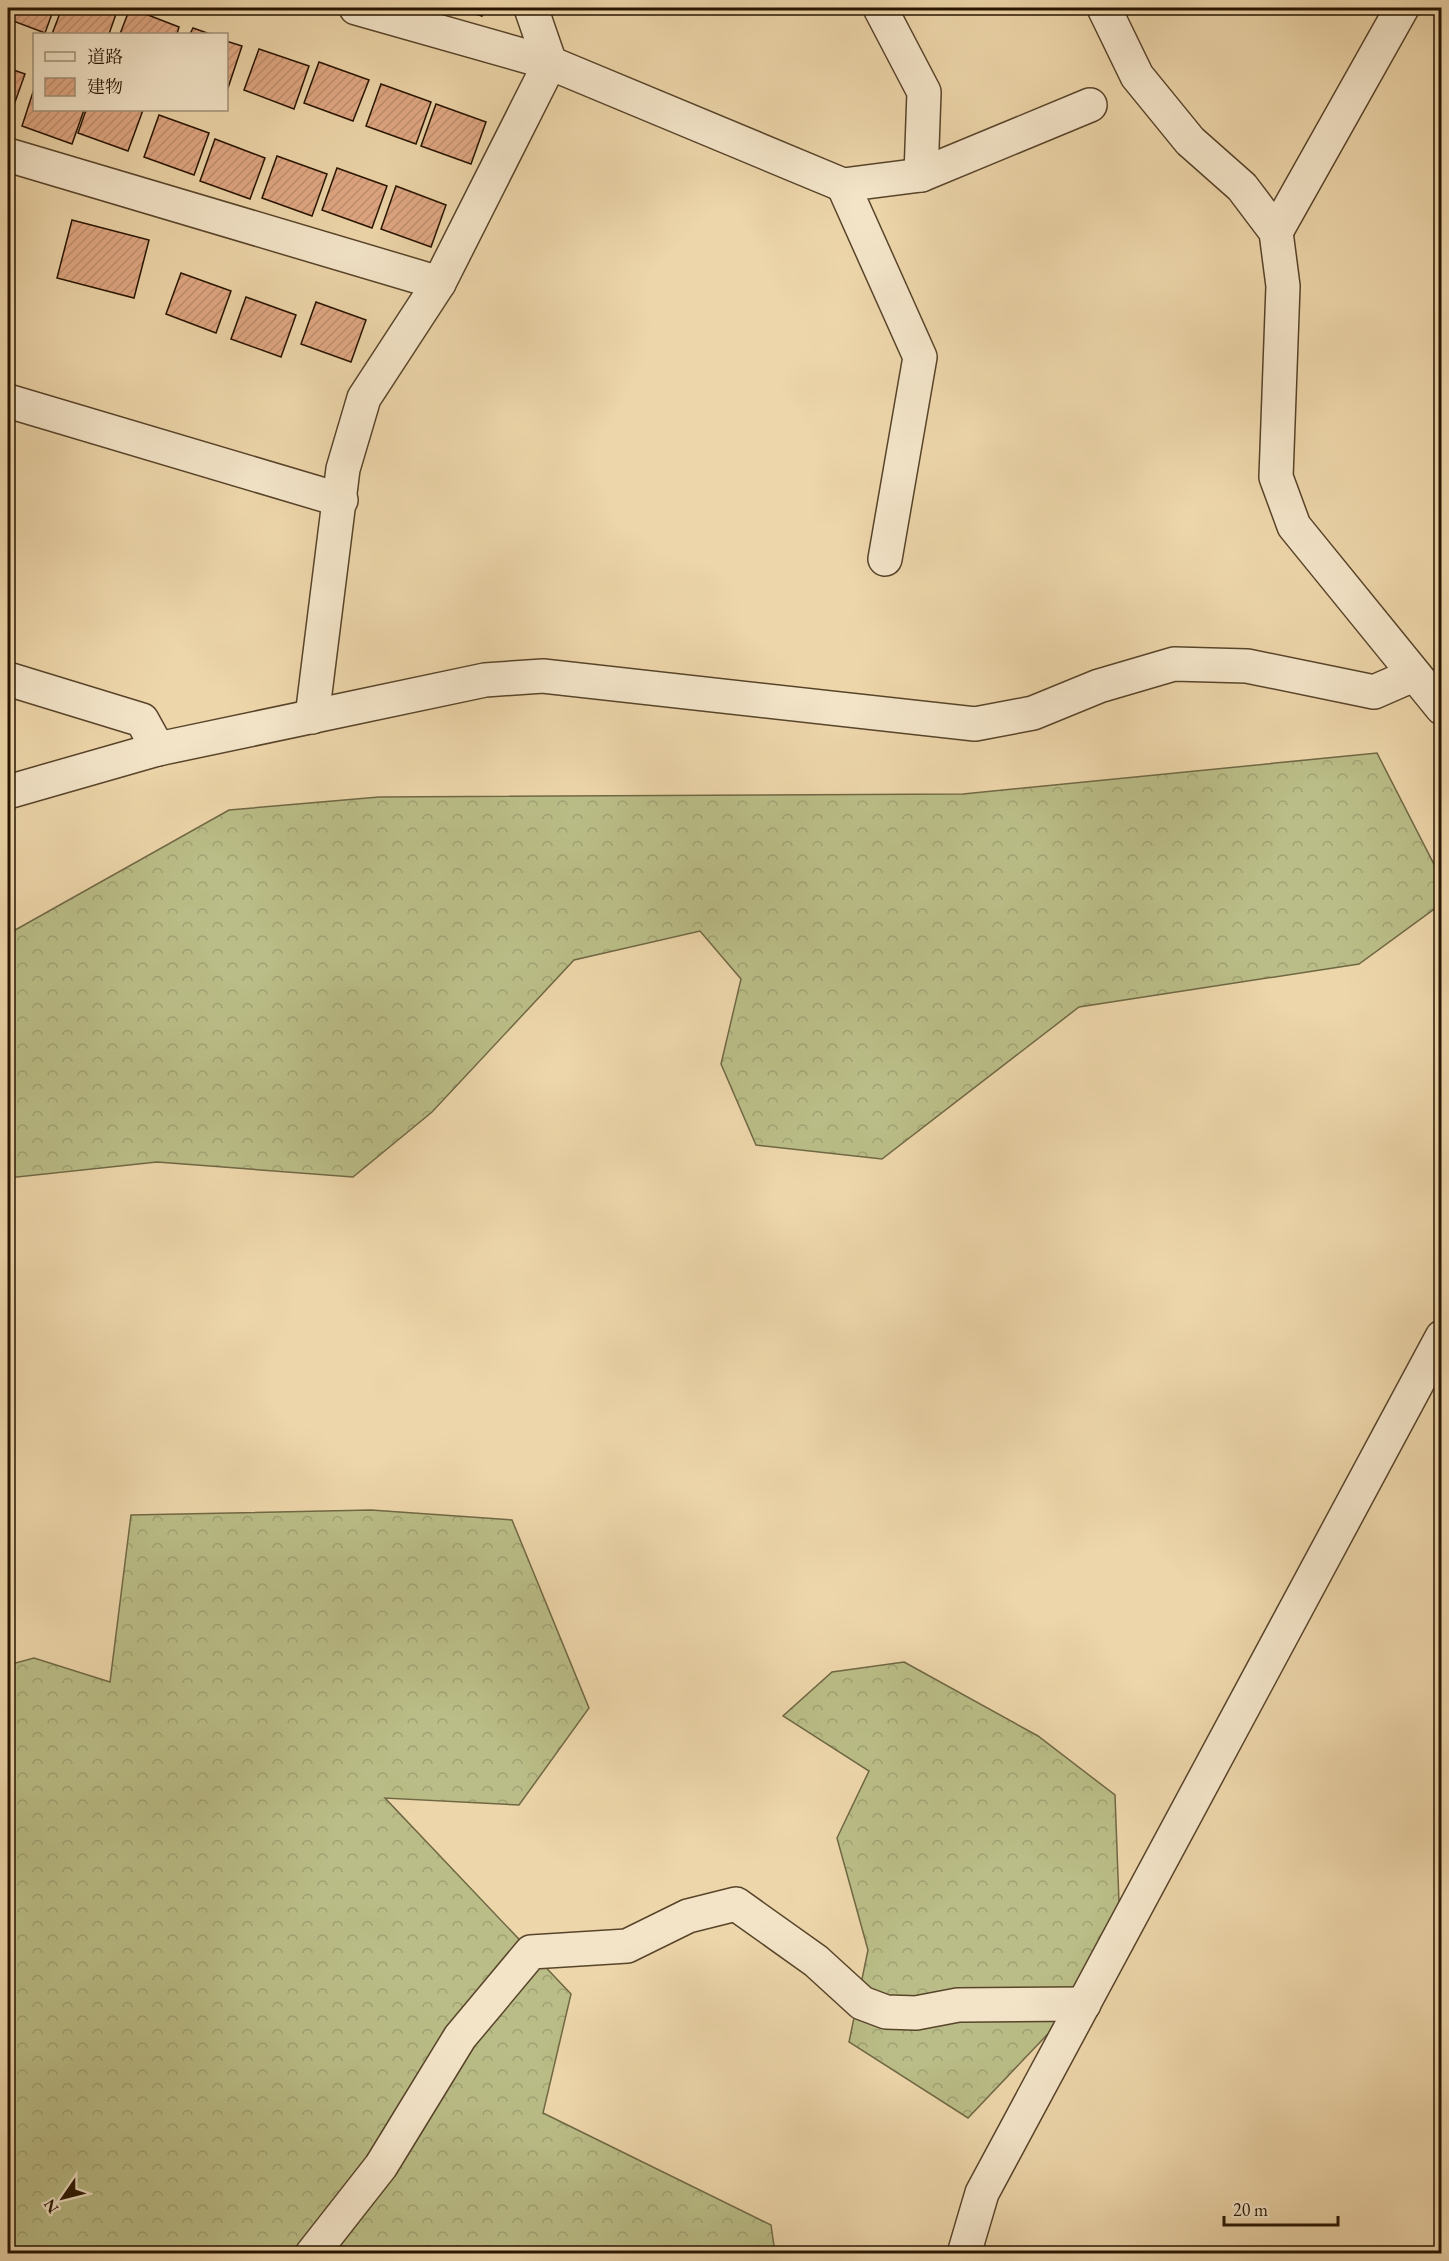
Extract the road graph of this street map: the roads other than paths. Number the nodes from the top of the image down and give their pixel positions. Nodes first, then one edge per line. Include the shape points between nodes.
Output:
1 (356, 8) edge
2 (531, 8) edge
3 (880, 8) edge
4 (1104, 8) edge
5 (1402, 8) edge
6 (550, 63) junction
7 (1090, 105) dead end
8 (8, 155) edge
9 (921, 175) junction
10 (843, 184) junction
11 (1276, 232) junction
12 (439, 283) junction
13 (8, 401) edge
14 (341, 500) junction
15 (885, 559) dead end
16 (1413, 675) junction
17 (8, 680) edge
18 (1442, 708) edge
19 (312, 717) junction
20 (158, 749) junction
21 (8, 792) edge
22 (1442, 1337) edge
23 (1083, 2004) junction
24 (312, 2253) edge
25 (964, 2253) edge

1 - 6 street
2 - 6 street
3 - 9 street via 924,92
4 - 11 street via 1137,76 1190,141 1242,187
5 - 11 street
6 - 10 street
6 - 12 street
7 - 9 street
8 - 12 street
9 - 10 street
10 - 15 street via 920,357
11 - 16 street via 1283,286 1275,477 1294,526
12 - 14 street via 364,398 343,469
13 - 14 street
14 - 19 street
16 - 18 street
16 - 19 street via 1374,692 1247,666 1174,664 1099,686 1034,713 975,724 543,676 485,680
17 - 20 street via 142,720
19 - 20 street
20 - 21 street
22 - 23 street
23 - 24 street via 958,2005 916,2013 886,2012 862,2003 816,1961 736,1904 688,1916 627,1946 531,1952 460,2037 381,2166
23 - 25 street via 982,2193

